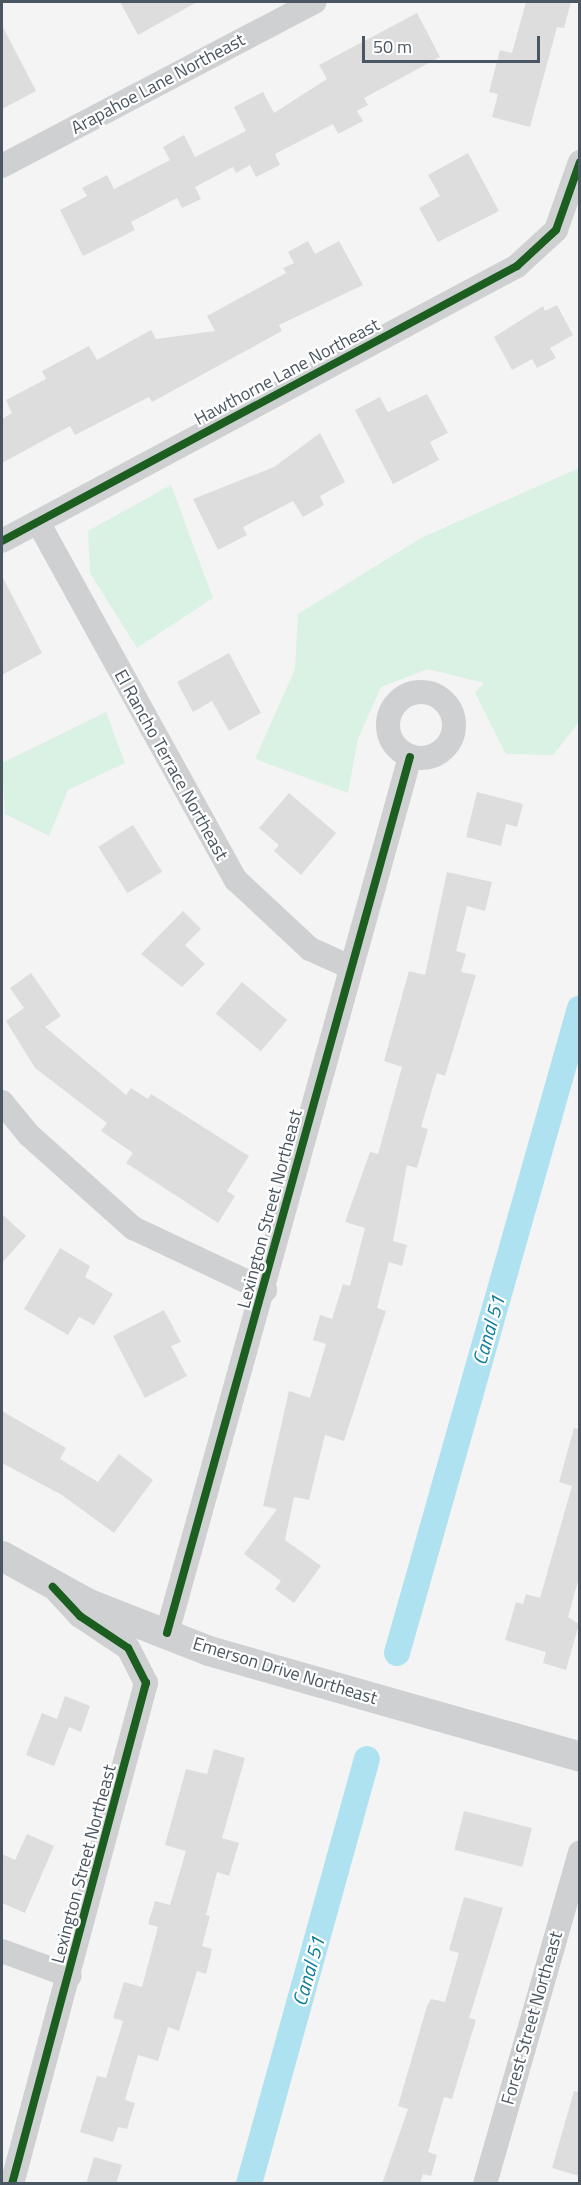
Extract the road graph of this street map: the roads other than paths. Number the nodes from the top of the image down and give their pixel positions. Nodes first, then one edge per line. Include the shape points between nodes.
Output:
1 (315, 2) edge
2 (579, 162) edge
3 (2, 166) edge
4 (39, 522) junction
5 (2, 541) edge
6 (410, 757) dead end
7 (350, 967) junction
8 (2, 1102) edge
9 (265, 1290) junction
10 (2, 1556) edge
11 (53, 1587) junction
12 (167, 1633) junction
13 (579, 1757) edge
14 (579, 1852) edge
15 (2, 1951) edge
16 (70, 1976) junction
17 (12, 2184) edge
18 (485, 2184) edge

1 - 3 street, Arapahoe Lane Northeast
2 - 4 street, Hawthorne Lane Northeast via 567,207 538,251 515,268
4 - 5 street, Hawthorne Lane Northeast
4 - 7 street, El Rancho Terrace Northeast via 236,880 310,949
6 - 7 street, Lexington Street Northeast
7 - 9 street, Lexington Street Northeast
8 - 9 street via 29,1135 133,1228
9 - 12 street, Lexington Street Northeast
10 - 11 street, Emerson Drive Northeast
11 - 12 street, Emerson Drive Northeast
11 - 16 street, Lexington Street Northeast via 80,1616 128,1648 146,1683
12 - 13 street, Emerson Drive Northeast via 209,1651
14 - 18 street, Forest Street Northeast
15 - 16 street
16 - 17 street, Lexington Street Northeast

